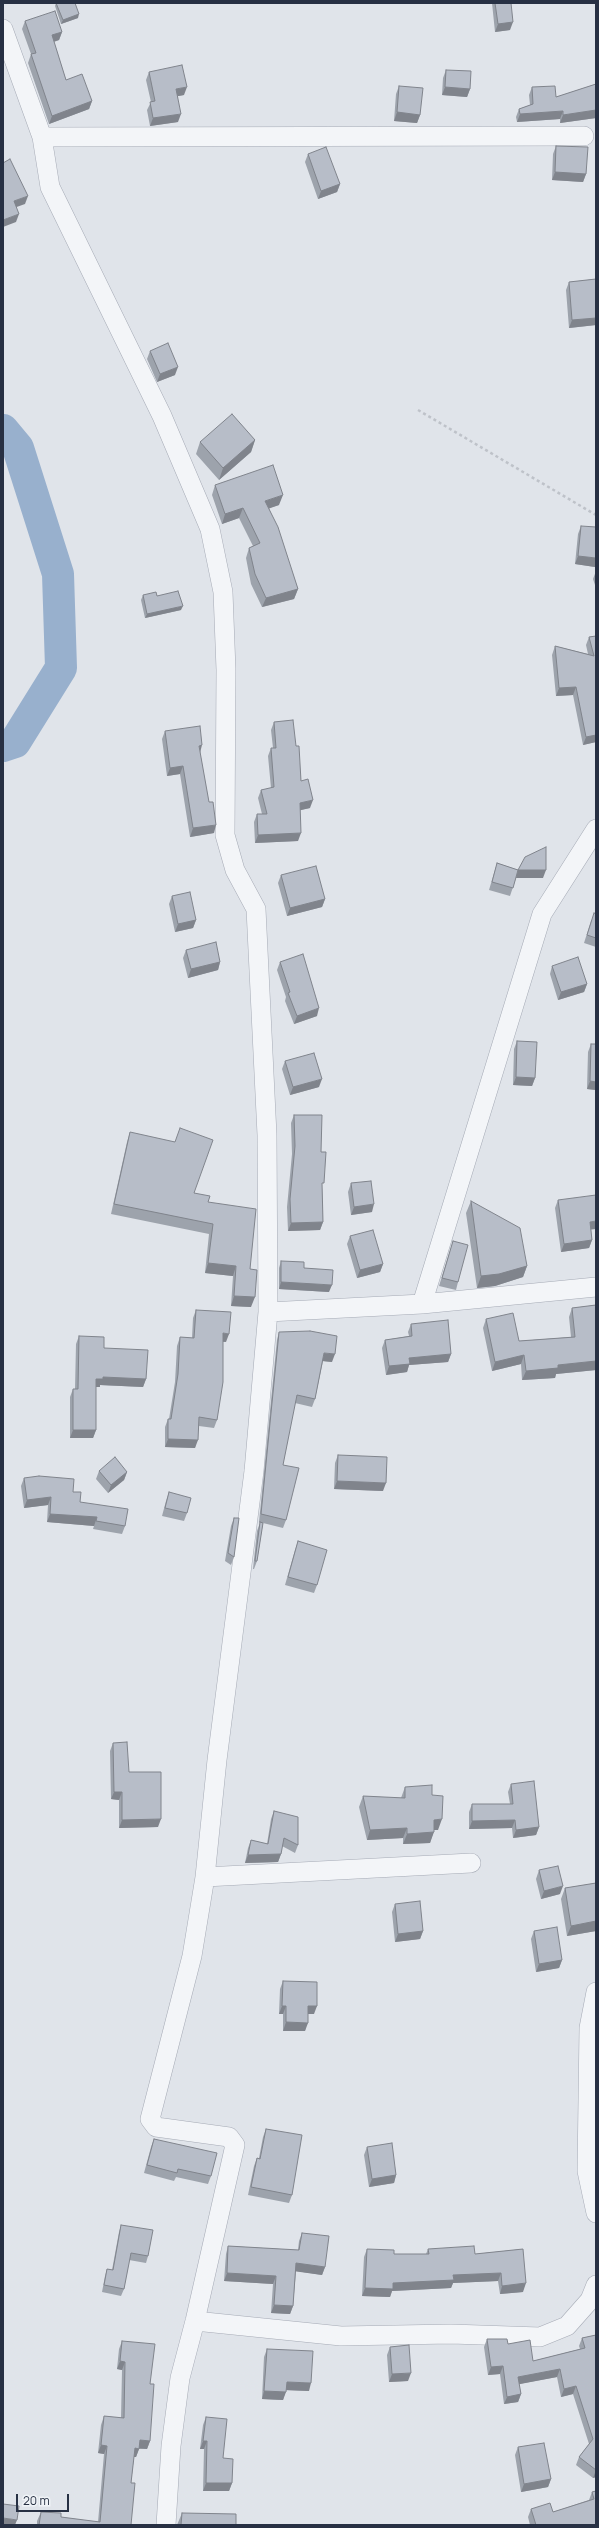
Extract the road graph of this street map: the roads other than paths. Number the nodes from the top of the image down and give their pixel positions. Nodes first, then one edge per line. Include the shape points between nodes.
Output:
1 (3, 29) edge
2 (584, 136) dead end
3 (42, 137) junction
4 (596, 829) edge
5 (596, 1286) edge
6 (422, 1304) junction
7 (268, 1312) junction
8 (471, 1863) dead end
9 (204, 1877) junction
10 (596, 1992) edge
11 (596, 2212) edge
12 (596, 2285) edge
13 (196, 2321) junction
14 (166, 2525) edge

1 - 3 street
2 - 3 street
3 - 7 street via 50,187 162,416 210,529 216,555 223,592 226,670 225,835 235,870 256,909 267,1135
4 - 6 street via 542,914
5 - 6 street
6 - 7 street
7 - 9 street via 254,1471
8 - 9 street
9 - 13 street via 192,1956 150,2119 156,2127 229,2137 235,2145
10 - 11 street via 589,2028 587,2171
12 - 13 street via 590,2300 567,2326 540,2337 451,2334 341,2336
13 - 14 street via 180,2378 171,2446

